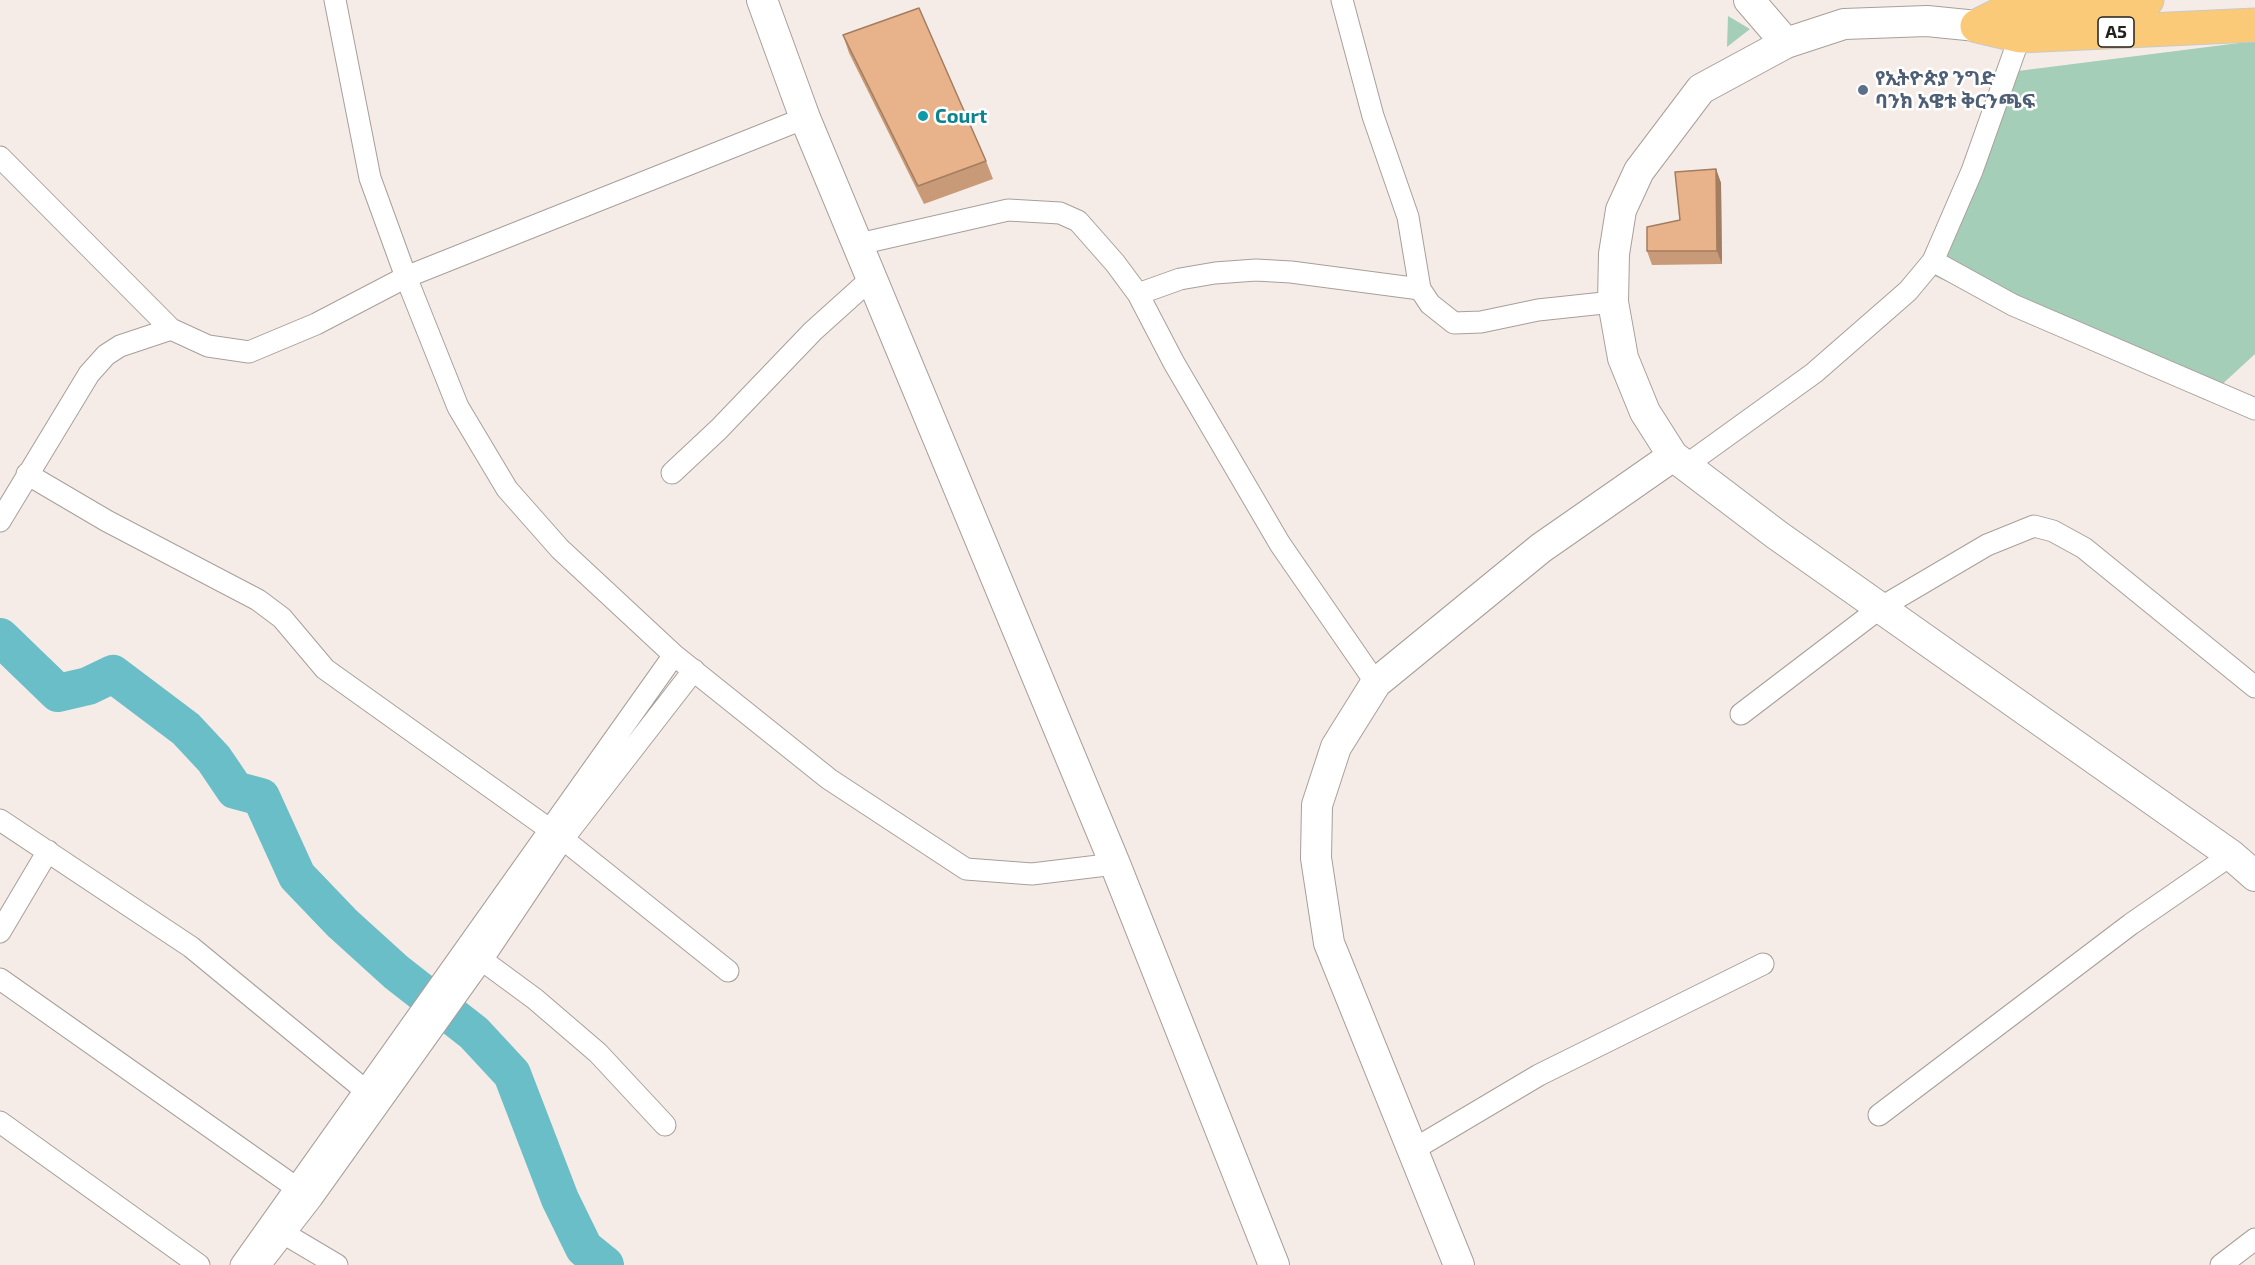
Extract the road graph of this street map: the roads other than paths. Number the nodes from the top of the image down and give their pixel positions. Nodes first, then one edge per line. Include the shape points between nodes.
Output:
1 (335, 0) edge
2 (762, 0) edge
3 (1341, 0) edge
4 (1749, 0) edge
5 (2147, 0) edge
6 (1977, 13) edge
7 (2255, 25) edge
8 (2019, 36) junction
9 (1786, 43) junction
10 (805, 118) junction
11 (0, 158) edge
12 (860, 244) junction
13 (1934, 261) junction
14 (406, 277) junction
15 (873, 277) junction
16 (1420, 289) junction
17 (1138, 294) junction
18 (1612, 302) junction
19 (171, 329) junction
20 (2255, 409) edge
21 (1679, 461) junction
22 (672, 473) dead end
23 (27, 474) junction
24 (0, 521) edge
25 (1880, 608) junction
26 (674, 655) junction
27 (694, 670) junction
28 (1376, 683) junction
29 (2255, 687) edge
30 (1741, 714) dead end
31 (0, 820) edge
32 (555, 834) junction
33 (48, 851) junction
34 (2231, 855) junction
35 (1115, 864) junction
36 (2255, 876) edge
37 (0, 931) edge
38 (482, 960) junction
39 (1763, 964) dead end
40 (728, 971) dead end
41 (0, 979) edge
42 (373, 1098) junction
43 (1879, 1115) dead end
44 (0, 1122) edge
45 (665, 1125) dead end
46 (1411, 1151) junction
47 (304, 1194) junction
48 (276, 1230) junction
49 (2255, 1239) edge
50 (200, 1265) edge
51 (241, 1265) edge
52 (260, 1265) edge
53 (337, 1265) edge
54 (1274, 1265) edge
55 (1459, 1265) edge
56 (2221, 1265) edge

1 - 14 street via 370,178
2 - 10 street
3 - 16 street via 1373,116 1408,217
4 - 9 street
5 - 6 highway, A5 via 2019,5
6 - 8 highway, A5
6 - 9 street via 1927,21 1844,24
7 - 8 highway, A5
8 - 13 street via 1972,171
9 - 18 street via 1701,89 1639,171 1621,210
10 - 12 street
10 - 14 street
11 - 19 street
12 - 15 street
12 - 17 street via 1008,210 1060,213 1078,221
13 - 20 street via 2013,305
13 - 21 street via 1908,291 1814,373
14 - 19 street via 316,324 249,352 208,346
14 - 26 street via 458,407 507,489 560,549
15 - 22 street via 813,331
15 - 35 street
16 - 17 street via 1256,270 1180,279
16 - 18 street via 1430,304 1454,323
17 - 28 street via 1280,544
18 - 21 street via 1623,357 1645,412
19 - 23 street via 120,345 106,355 89,374
21 - 25 street
21 - 28 street via 1541,548
23 - 24 street
23 - 32 street via 126,532 258,600 282,618 325,669
25 - 29 street via 1987,545 2034,526 2053,531 2084,548
25 - 30 street
25 - 34 street
26 - 27 street
26 - 32 street
27 - 32 street
27 - 35 street via 829,779 966,869 1032,874
28 - 46 street via 1336,747 1317,805 1316,858 1329,944
31 - 33 street
32 - 38 street
32 - 40 street
32 - 42 street
33 - 37 street
33 - 42 street via 191,947
34 - 36 street
34 - 43 street via 2131,924
35 - 54 street
38 - 42 street
38 - 45 street via 598,1053
39 - 46 street via 1539,1075
41 - 47 street
42 - 47 street
44 - 50 street
46 - 55 street
47 - 48 street
48 - 51 street
48 - 52 street
48 - 53 street
49 - 56 street

